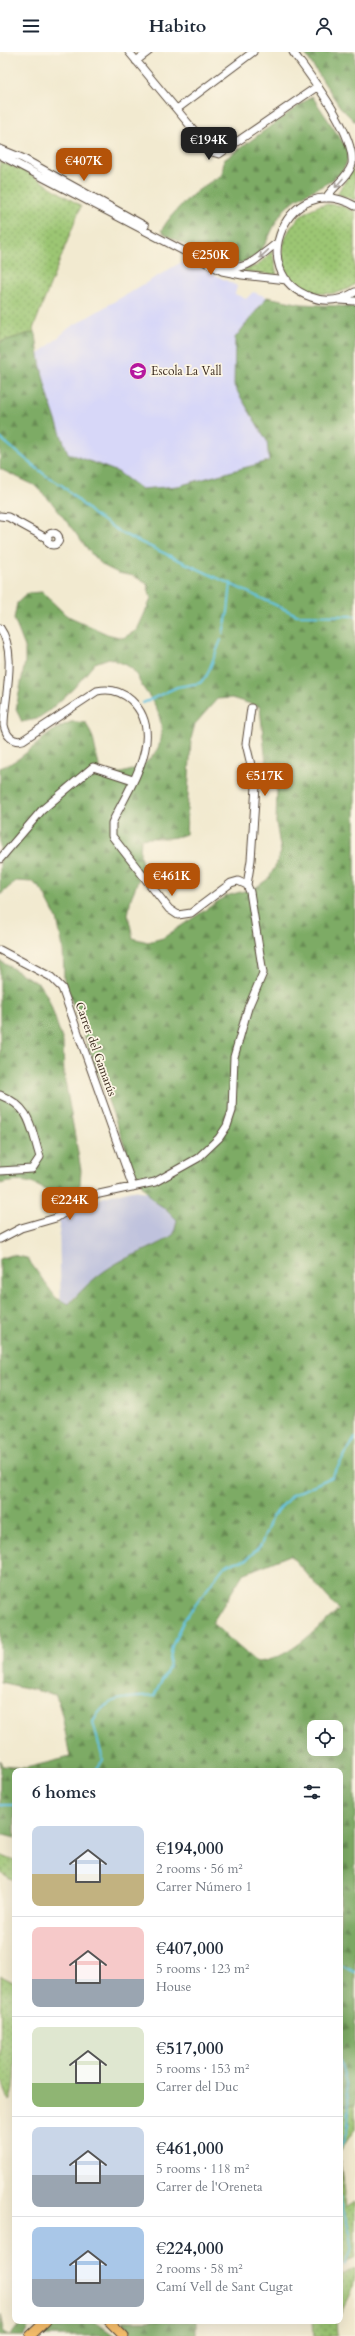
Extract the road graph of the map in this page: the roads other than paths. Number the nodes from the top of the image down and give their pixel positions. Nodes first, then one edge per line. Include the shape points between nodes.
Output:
1 (129, 52) edge
2 (148, 52) edge
3 (253, 52) edge
4 (293, 52) edge
5 (136, 61) junction
6 (318, 86) junction
7 (177, 109) junction
8 (341, 120) junction
9 (355, 136) edge
10 (0, 148) edge
11 (0, 155) edge
12 (326, 198) junction
13 (355, 206) edge
14 (158, 236) junction
15 (277, 243) junction
16 (190, 253) junction
17 (287, 280) junction
18 (355, 292) edge
19 (336, 300) junction
20 (355, 300) edge
21 (0, 516) edge
22 (48, 539) dead end
23 (0, 628) edge
24 (251, 708) dead end
25 (133, 780) junction
26 (0, 859) edge
27 (247, 885) junction
28 (0, 950) edge
29 (0, 1095) edge
30 (0, 1171) edge
31 (133, 1187) junction
32 (0, 1239) edge
33 (43, 2324) edge
34 (112, 2324) edge
35 (30, 2336) edge
36 (124, 2336) edge

1 - 5 street
2 - 5 street
3 - 7 street
4 - 6 street
5 - 7 street
6 - 7 street via 219,154 212,152
6 - 8 street
8 - 9 street
8 -> 12 street via 351,140 353,161 347,173
10 - 14 street
11 - 14 street
12 - 13 street via 341,200
12 - 15 street via 306,203 292,212 282,226
14 - 16 street
15 -> 16 street via 251,265 230,267
15 - 17 street via 279,265
16 - 17 street via 222,271
17 - 19 street via 296,290 308,296
18 - 19 street
19 - 20 street
21 - 22 street via 8,517
23 - 25 street via 7,647 8,690 4,721 8,735 16,741 23,740 91,694 114,690 136,705 145,725 146,746
24 - 27 street via 246,744 256,786
25 - 26 street via 93,767 42,810
25 - 27 street via 112,823 112,836 173,912 188,914 234,882
27 - 31 street via 263,973 248,1008 234,1057 233,1103 226,1126 209,1150 189,1164 148,1185
28 - 31 street, Carrer del Gamarús via 51,977 62,988
29 - 30 street via 15,1101 24,1109 40,1157 32,1169
31 - 32 street via 90,1196 56,1218 21,1228
33 - 35 main road
34 - 36 main road

